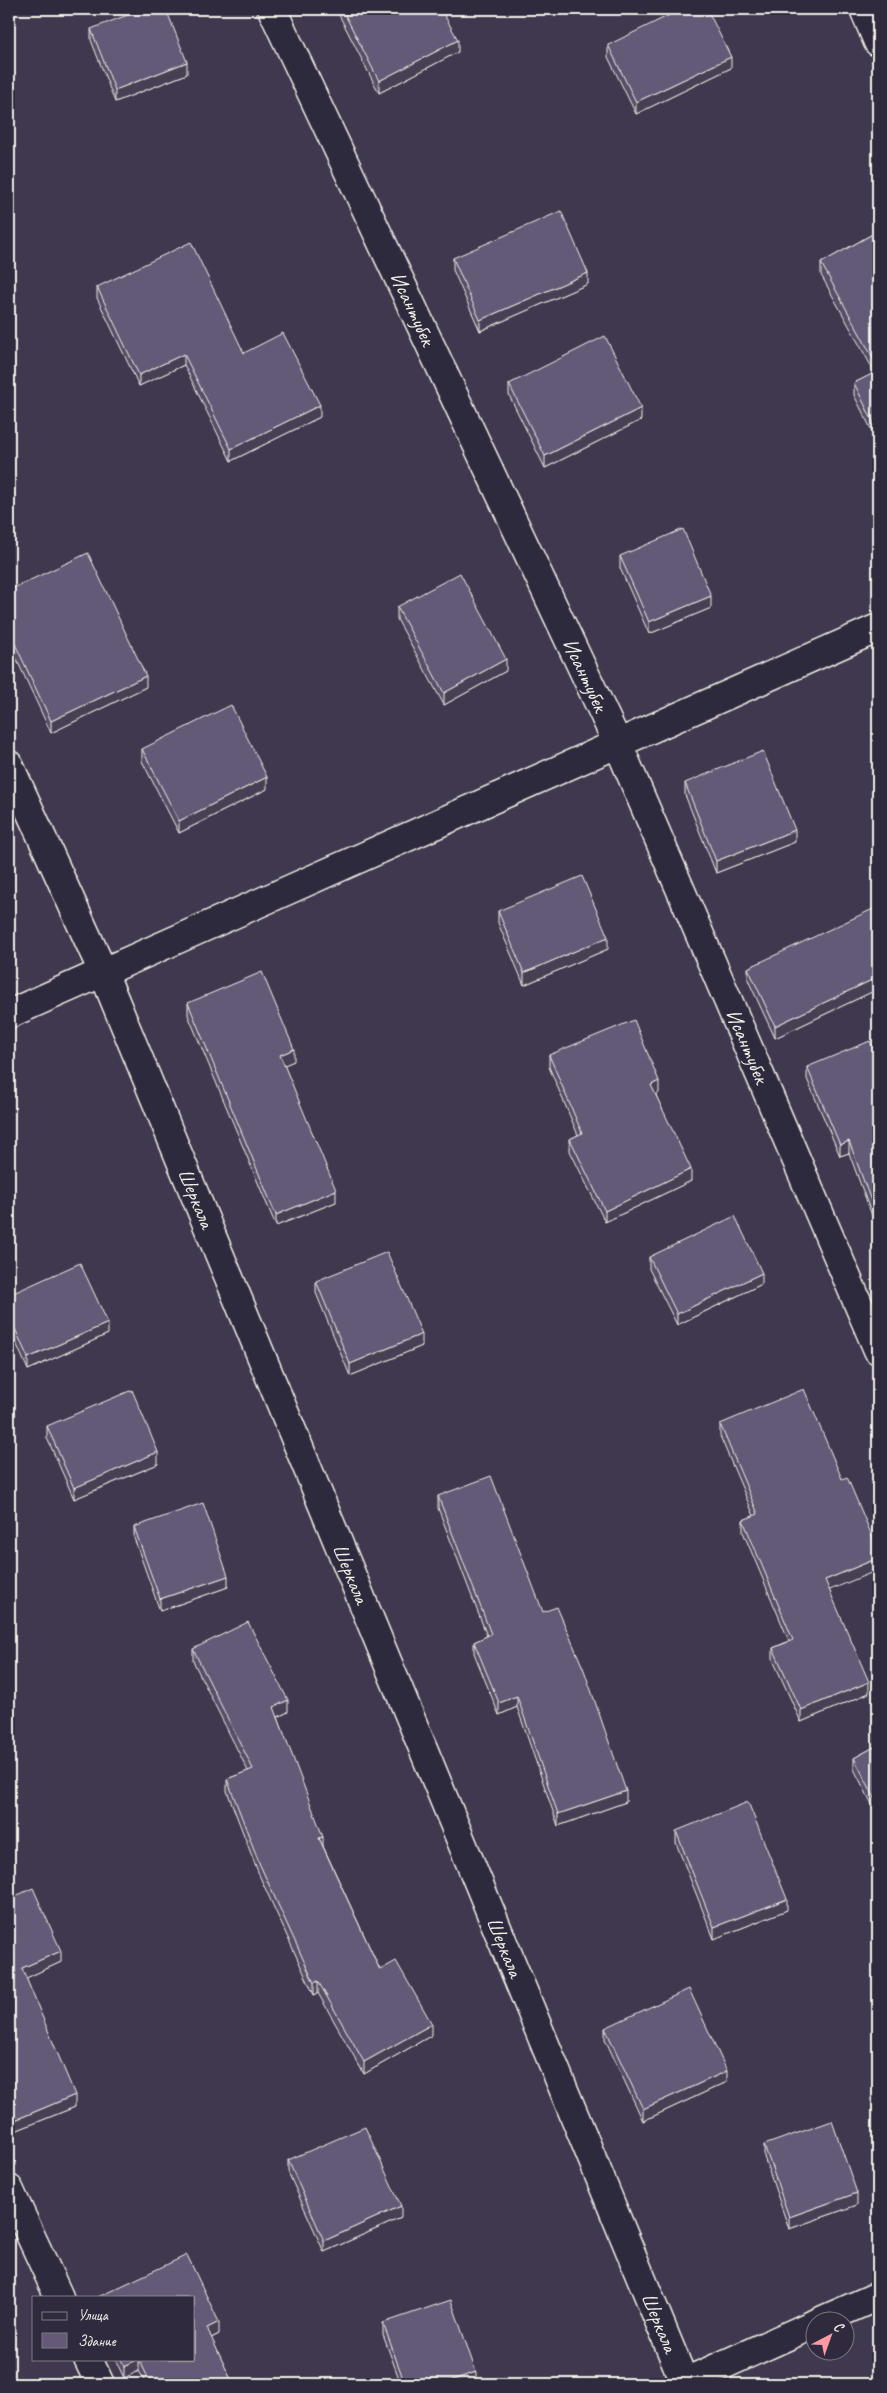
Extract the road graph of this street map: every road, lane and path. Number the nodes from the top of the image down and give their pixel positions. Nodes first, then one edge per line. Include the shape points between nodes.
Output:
1 (272, 9) edge
2 (864, 9) edge
3 (878, 42) edge
4 (878, 628) edge
5 (618, 744) junction
6 (9, 765) edge
7 (103, 972) junction
8 (9, 1014) edge
9 (878, 1350) edge
10 (9, 2188) edge
11 (59, 2296) edge
12 (878, 2296) edge
13 (846, 2310) edge
14 (804, 2329) edge
15 (88, 2360) edge
16 (100, 2384) edge
17 (683, 2384) edge

1 - 5 street, Исантубек
2 - 3 street
4 - 5 street
5 - 7 street
5 - 9 street, Исантубек
6 - 7 street, Шеркала
7 - 8 street
7 - 17 street, Шеркала
10 - 11 street
12 - 13 street
14 - 17 street
15 - 16 street

